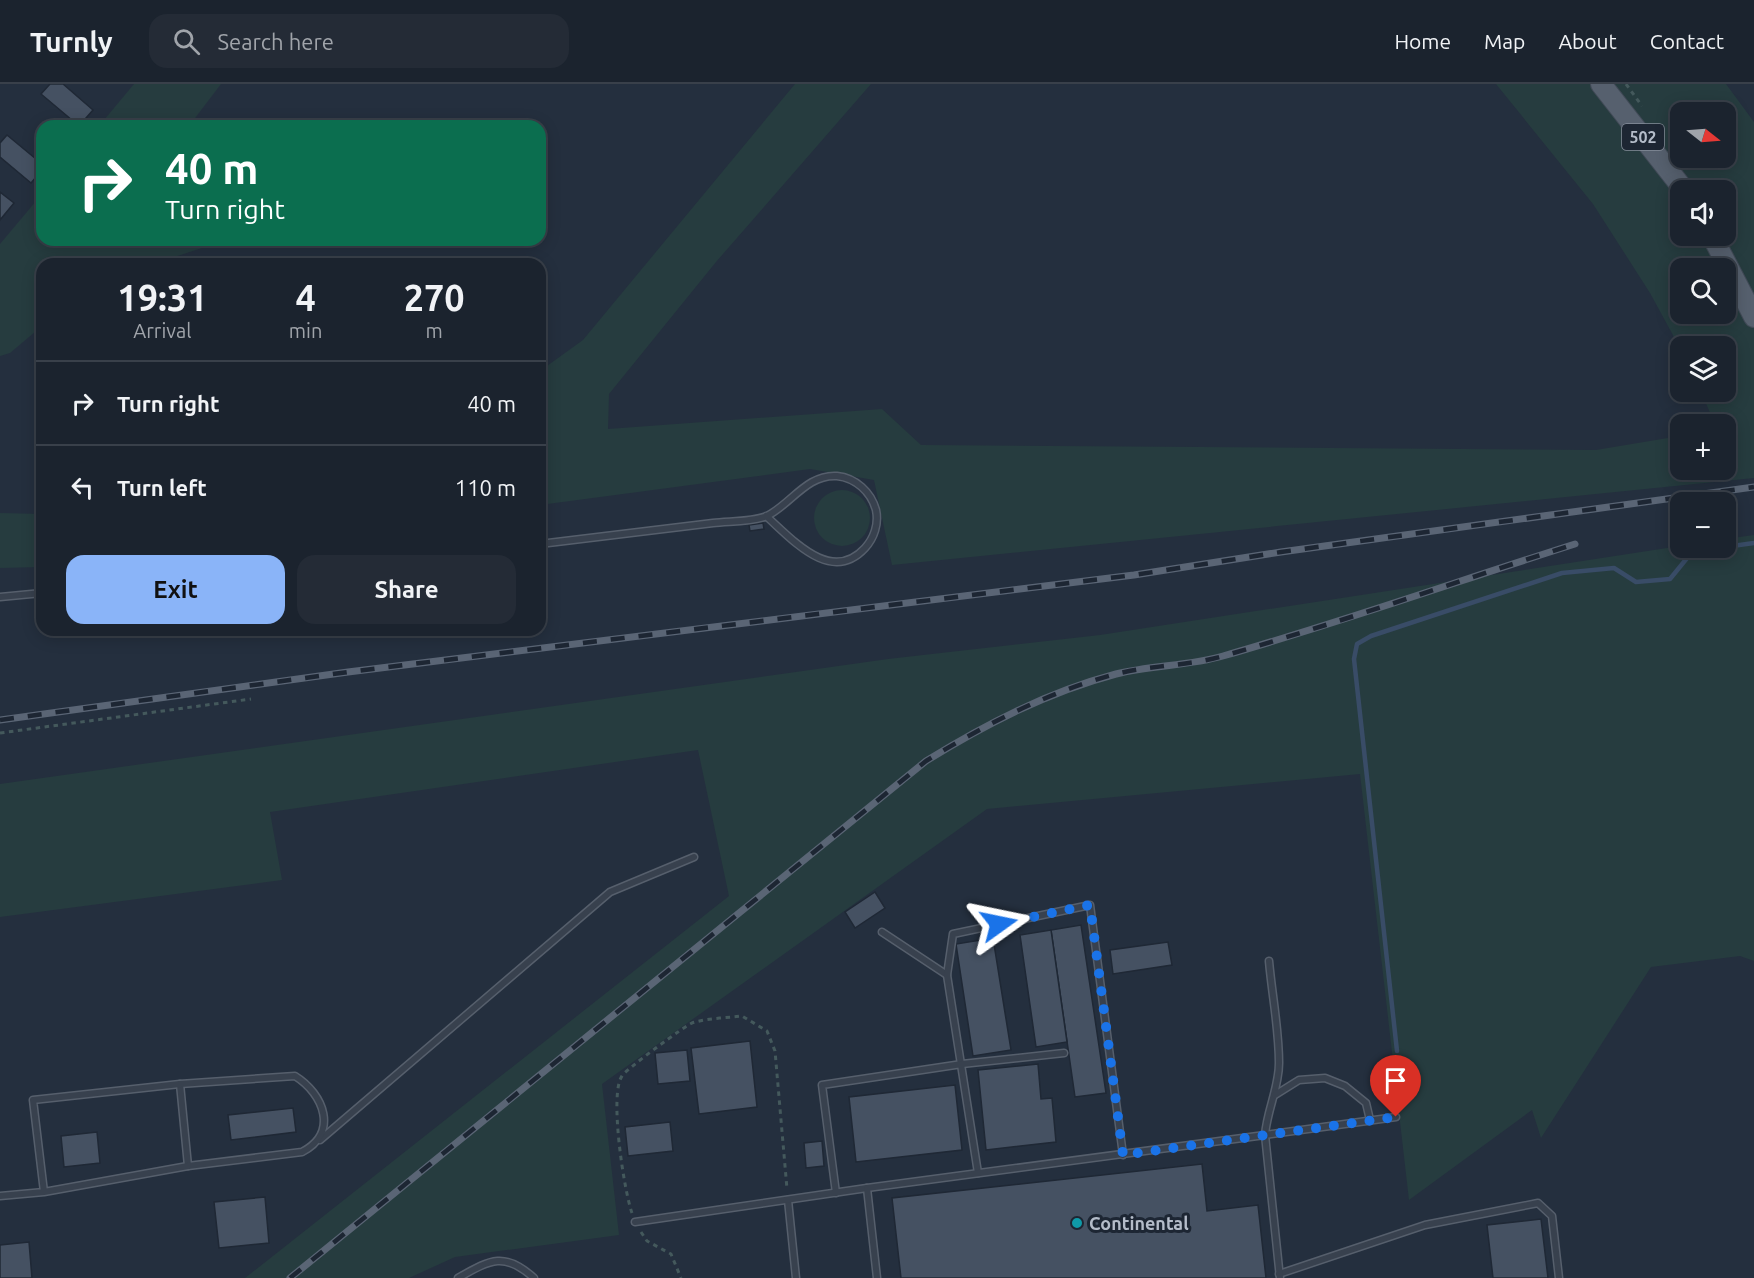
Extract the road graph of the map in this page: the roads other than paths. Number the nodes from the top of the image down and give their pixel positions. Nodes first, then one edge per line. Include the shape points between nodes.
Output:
1 (1601, 84) edge
2 (1676, 180) edge
3 (1717, 246) edge
4 (1754, 317) edge
5 (766, 516) junction
6 (546, 543) edge
7 (36, 594) edge
8 (0, 597) edge
9 (694, 857) dead end
10 (882, 932) dead end
11 (1269, 962) dead end
12 (947, 975) junction
13 (1065, 1053) dead end
14 (962, 1064) junction
15 (180, 1084) junction
16 (1275, 1095) junction
17 (1396, 1117) dead end
18 (1370, 1120) junction
19 (1265, 1135) junction
20 (312, 1147) junction
21 (1123, 1155) junction
22 (188, 1166) junction
23 (978, 1173) junction
24 (867, 1188) junction
25 (44, 1192) junction
26 (836, 1193) junction
27 (0, 1196) edge
28 (788, 1200) junction
29 (635, 1222) road end
30 (1280, 1276) edge
31 (458, 1278) edge
32 (534, 1278) edge
33 (796, 1278) edge
34 (877, 1278) edge
35 (1559, 1278) edge

1 - 2 main road, 502
3 - 4 main road
5 - 5 lane via 810,483 838,476 856,482 870,496 877,514 863,551 835,562 807,553
5 - 6 lane
7 - 8 lane
9 - 20 lane via 610,892
10 - 12 lane
11 - 16 lane via 1279,1064
12 - 14 lane
12 - 21 lane via 953,934 1090,905
13 - 14 lane
14 - 23 lane
14 - 26 lane via 822,1085
15 - 20 lane via 295,1076 315,1091 323,1108 320,1135
15 - 22 lane
15 - 25 lane via 33,1100
16 - 18 lane via 1299,1080 1325,1078 1345,1086 1366,1103
16 - 19 lane
17 - 18 lane
18 - 19 lane
19 - 21 lane
19 - 30 lane
20 - 22 lane via 302,1152
21 - 23 lane
22 - 25 lane
23 - 24 lane
24 - 26 lane
24 - 34 lane
25 - 27 lane
26 - 28 lane
28 - 29 lane
28 - 33 lane
30 - 35 lane via 1425,1225 1538,1203 1552,1216
31 - 32 lane via 485,1263 501,1260 519,1265

